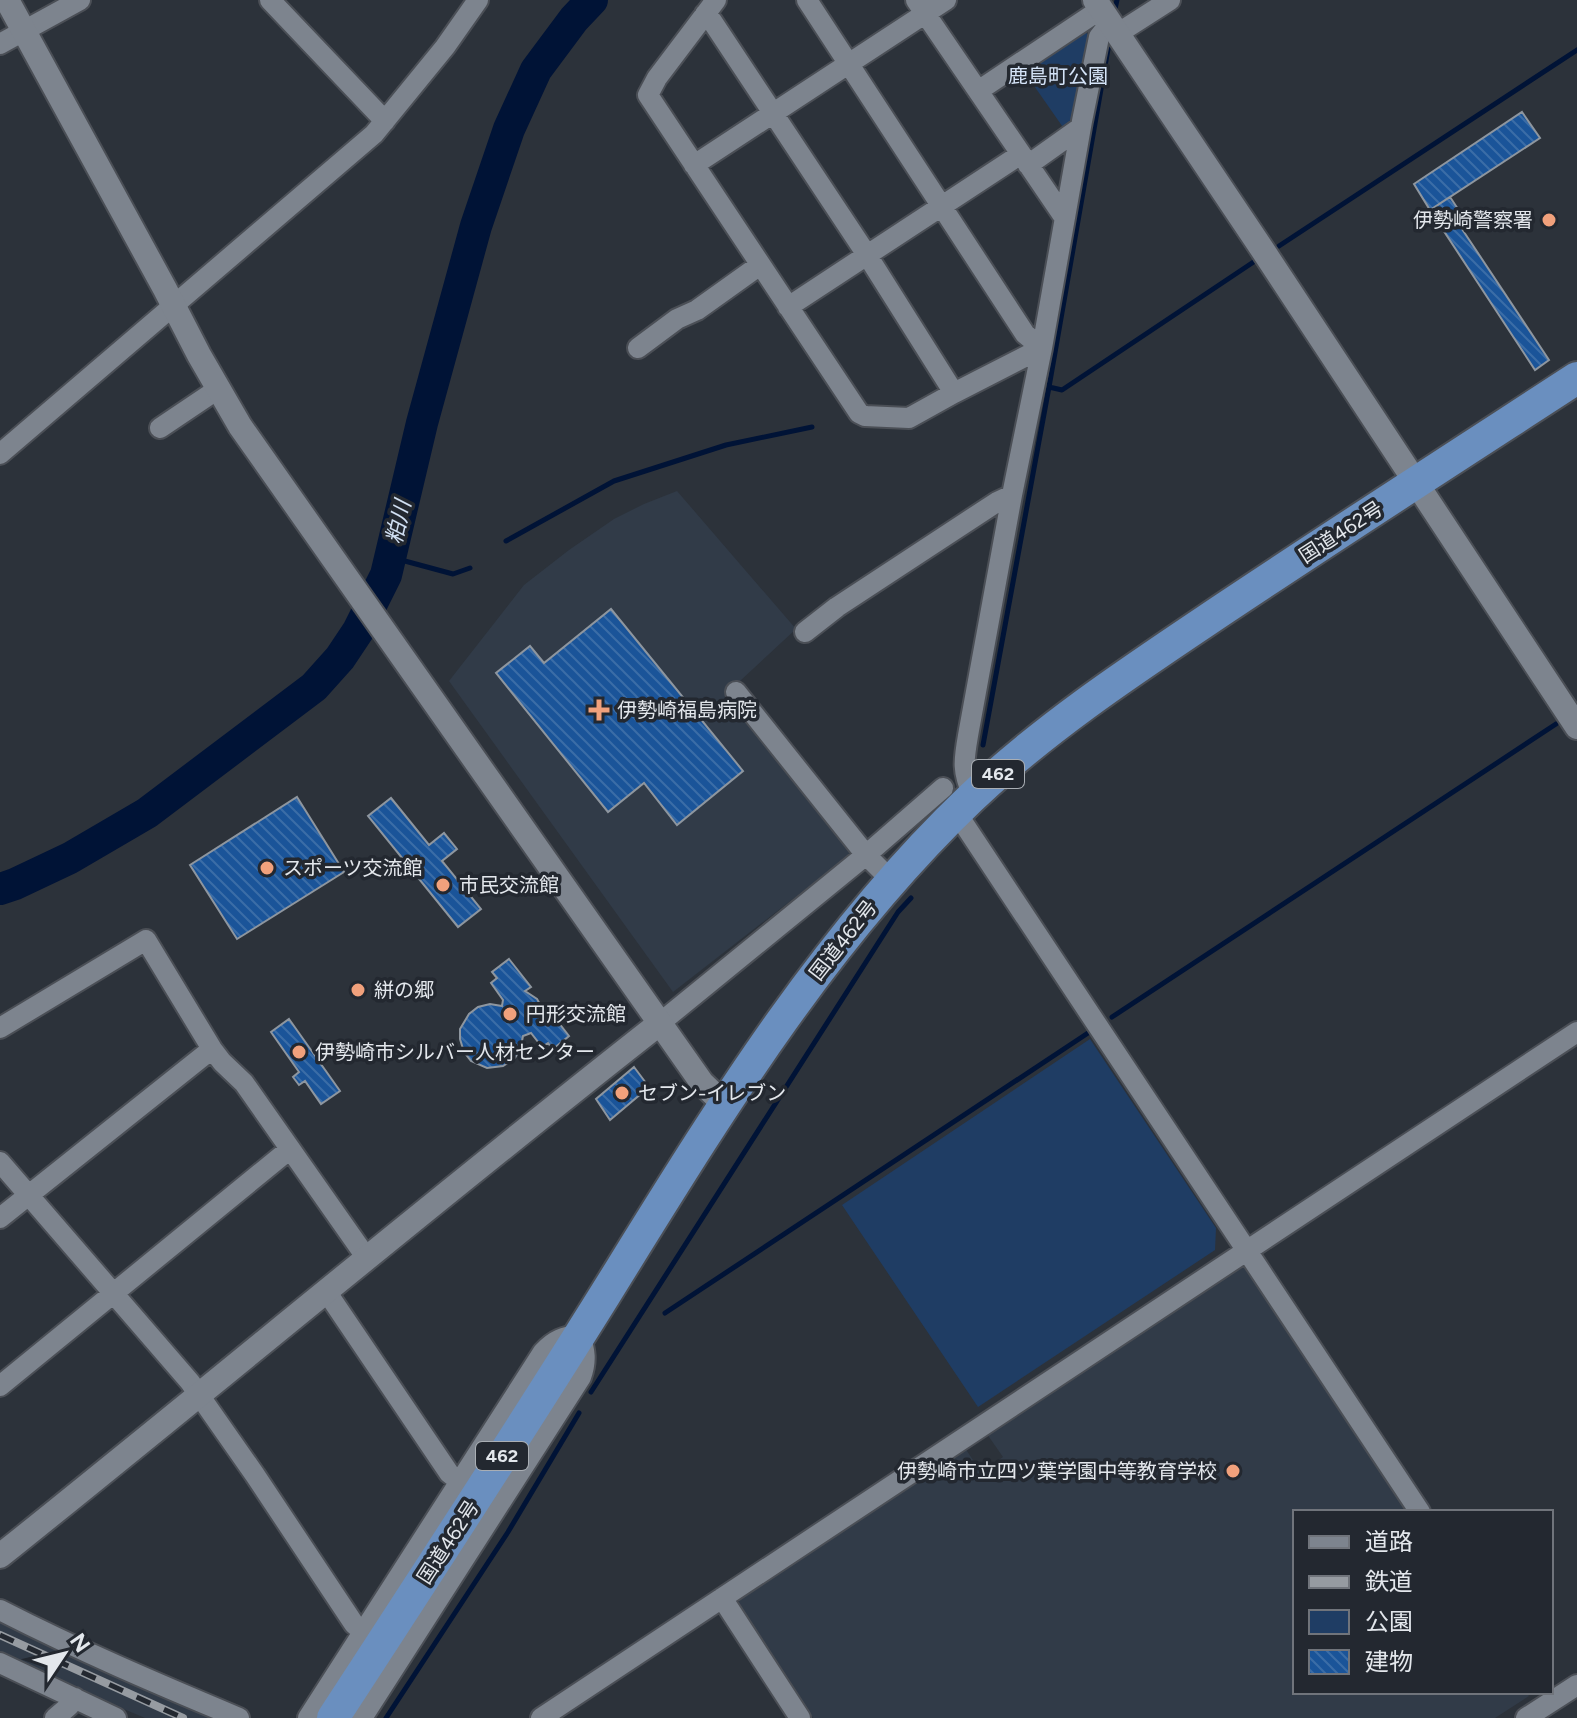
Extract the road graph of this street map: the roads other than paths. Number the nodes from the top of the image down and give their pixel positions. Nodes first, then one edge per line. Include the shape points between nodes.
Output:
1 (7, 0) edge
2 (80, 0) edge
3 (270, 0) edge
4 (478, 0) edge
5 (807, 0) edge
6 (946, 0) edge
7 (1170, 0) edge
8 (710, 7) edge
9 (921, 7) edge
10 (1106, 16) edge
11 (24, 31) junction
12 (0, 44) edge
13 (849, 64) junction
14 (978, 91) junction
15 (773, 113) junction
16 (385, 121) junction
17 (1080, 128) junction
18 (1024, 160) junction
19 (694, 165) junction
20 (941, 206) junction
21 (1064, 217) junction
22 (867, 255) junction
23 (760, 265) junction
24 (173, 307) junction
25 (788, 307) junction
26 (638, 348) dead end
27 (1042, 348) junction
28 (1577, 378) edge
29 (218, 389) junction
30 (954, 393) junction
31 (160, 428) dead end
32 (0, 454) edge
33 (1416, 483) junction
34 (1012, 495) junction
35 (805, 632) dead end
36 (736, 692) dead end
37 (1577, 727) edge
38 (957, 799) junction
39 (866, 855) junction
40 (891, 880) junction
41 (660, 1023) junction
42 (0, 1028) edge
43 (1577, 1032) edge
44 (212, 1049) junction
45 (724, 1104) junction
46 (290, 1149) junction
47 (0, 1162) edge
48 (29, 1196) junction
49 (0, 1218) edge
50 (1247, 1249) junction
51 (366, 1257) junction
52 (326, 1291) junction
53 (113, 1293) junction
54 (566, 1338) junction
55 (0, 1386) edge
56 (199, 1396) junction
57 (459, 1481) junction
58 (1419, 1510) edge
59 (0, 1556) edge
60 (722, 1598) junction
61 (0, 1610) edge
62 (363, 1632) junction
63 (0, 1663) edge
64 (1577, 1685) edge
65 (75, 1698) junction
66 (1546, 1705) edge
67 (55, 1718) edge
68 (116, 1718) edge
69 (239, 1718) edge
70 (308, 1718) edge
71 (333, 1718) edge
72 (362, 1718) edge
73 (541, 1718) edge
74 (800, 1718) edge
75 (1526, 1718) edge

1 - 11 street
2 - 11 street
3 - 16 street
4 - 16 street
5 - 13 street
6 - 9 street
7 - 10 street
8 - 15 street via 712,21
8 - 19 street via 648,95
9 - 13 street
9 - 14 street
10 - 14 street
10 - 17 street
10 - 33 street
11 - 12 street
11 - 24 street
13 - 15 street
13 - 20 street
14 - 18 street
15 - 19 street
15 - 22 street
16 - 24 street
17 - 18 street
17 - 21 street
18 - 20 street
18 - 21 street
19 - 23 street
20 - 22 street
20 - 27 street via 1025,334
21 - 27 street
22 - 25 street
22 - 30 street
23 - 25 street
23 - 26 street
24 - 29 street
24 - 32 street
25 - 30 street via 859,413 909,418
27 - 30 street
27 - 34 street
28 - 33 highway, 国道462号 / 462
29 - 31 street
29 - 41 street
33 - 37 street
33 - 38 highway, 国道462号 / 462 via 1108,687
34 - 35 street
34 - 38 street
36 - 39 street
38 - 39 street
38 - 40 highway, 国道462号 / 462
38 - 50 street via 969,829
39 - 40 street
39 - 41 street
40 - 45 highway, 国道462号 / 462 via 820,968
41 - 45 street via 702,1083
41 - 51 street
42 - 44 street via 146,940
43 - 50 street
44 - 46 street via 244,1083
44 - 48 street
45 - 54 highway, 国道462号 / 462
46 - 51 street
46 - 53 street
47 - 48 street
48 - 49 street
48 - 53 street
50 - 58 street
50 - 60 street
51 - 52 street
52 - 56 street
52 - 57 street
53 - 55 street
53 - 56 street
54 - 57 street via 543,1352
54 - 71 highway, 国道462号 / 462 via 425,1577
54 - 72 street via 585,1350 581,1377
56 - 59 street
56 - 62 street
57 - 62 street
60 - 73 street
60 - 74 street
61 - 69 street
62 - 70 street
63 - 65 street
64 - 66 street
65 - 67 street
65 - 68 street
66 - 75 street

